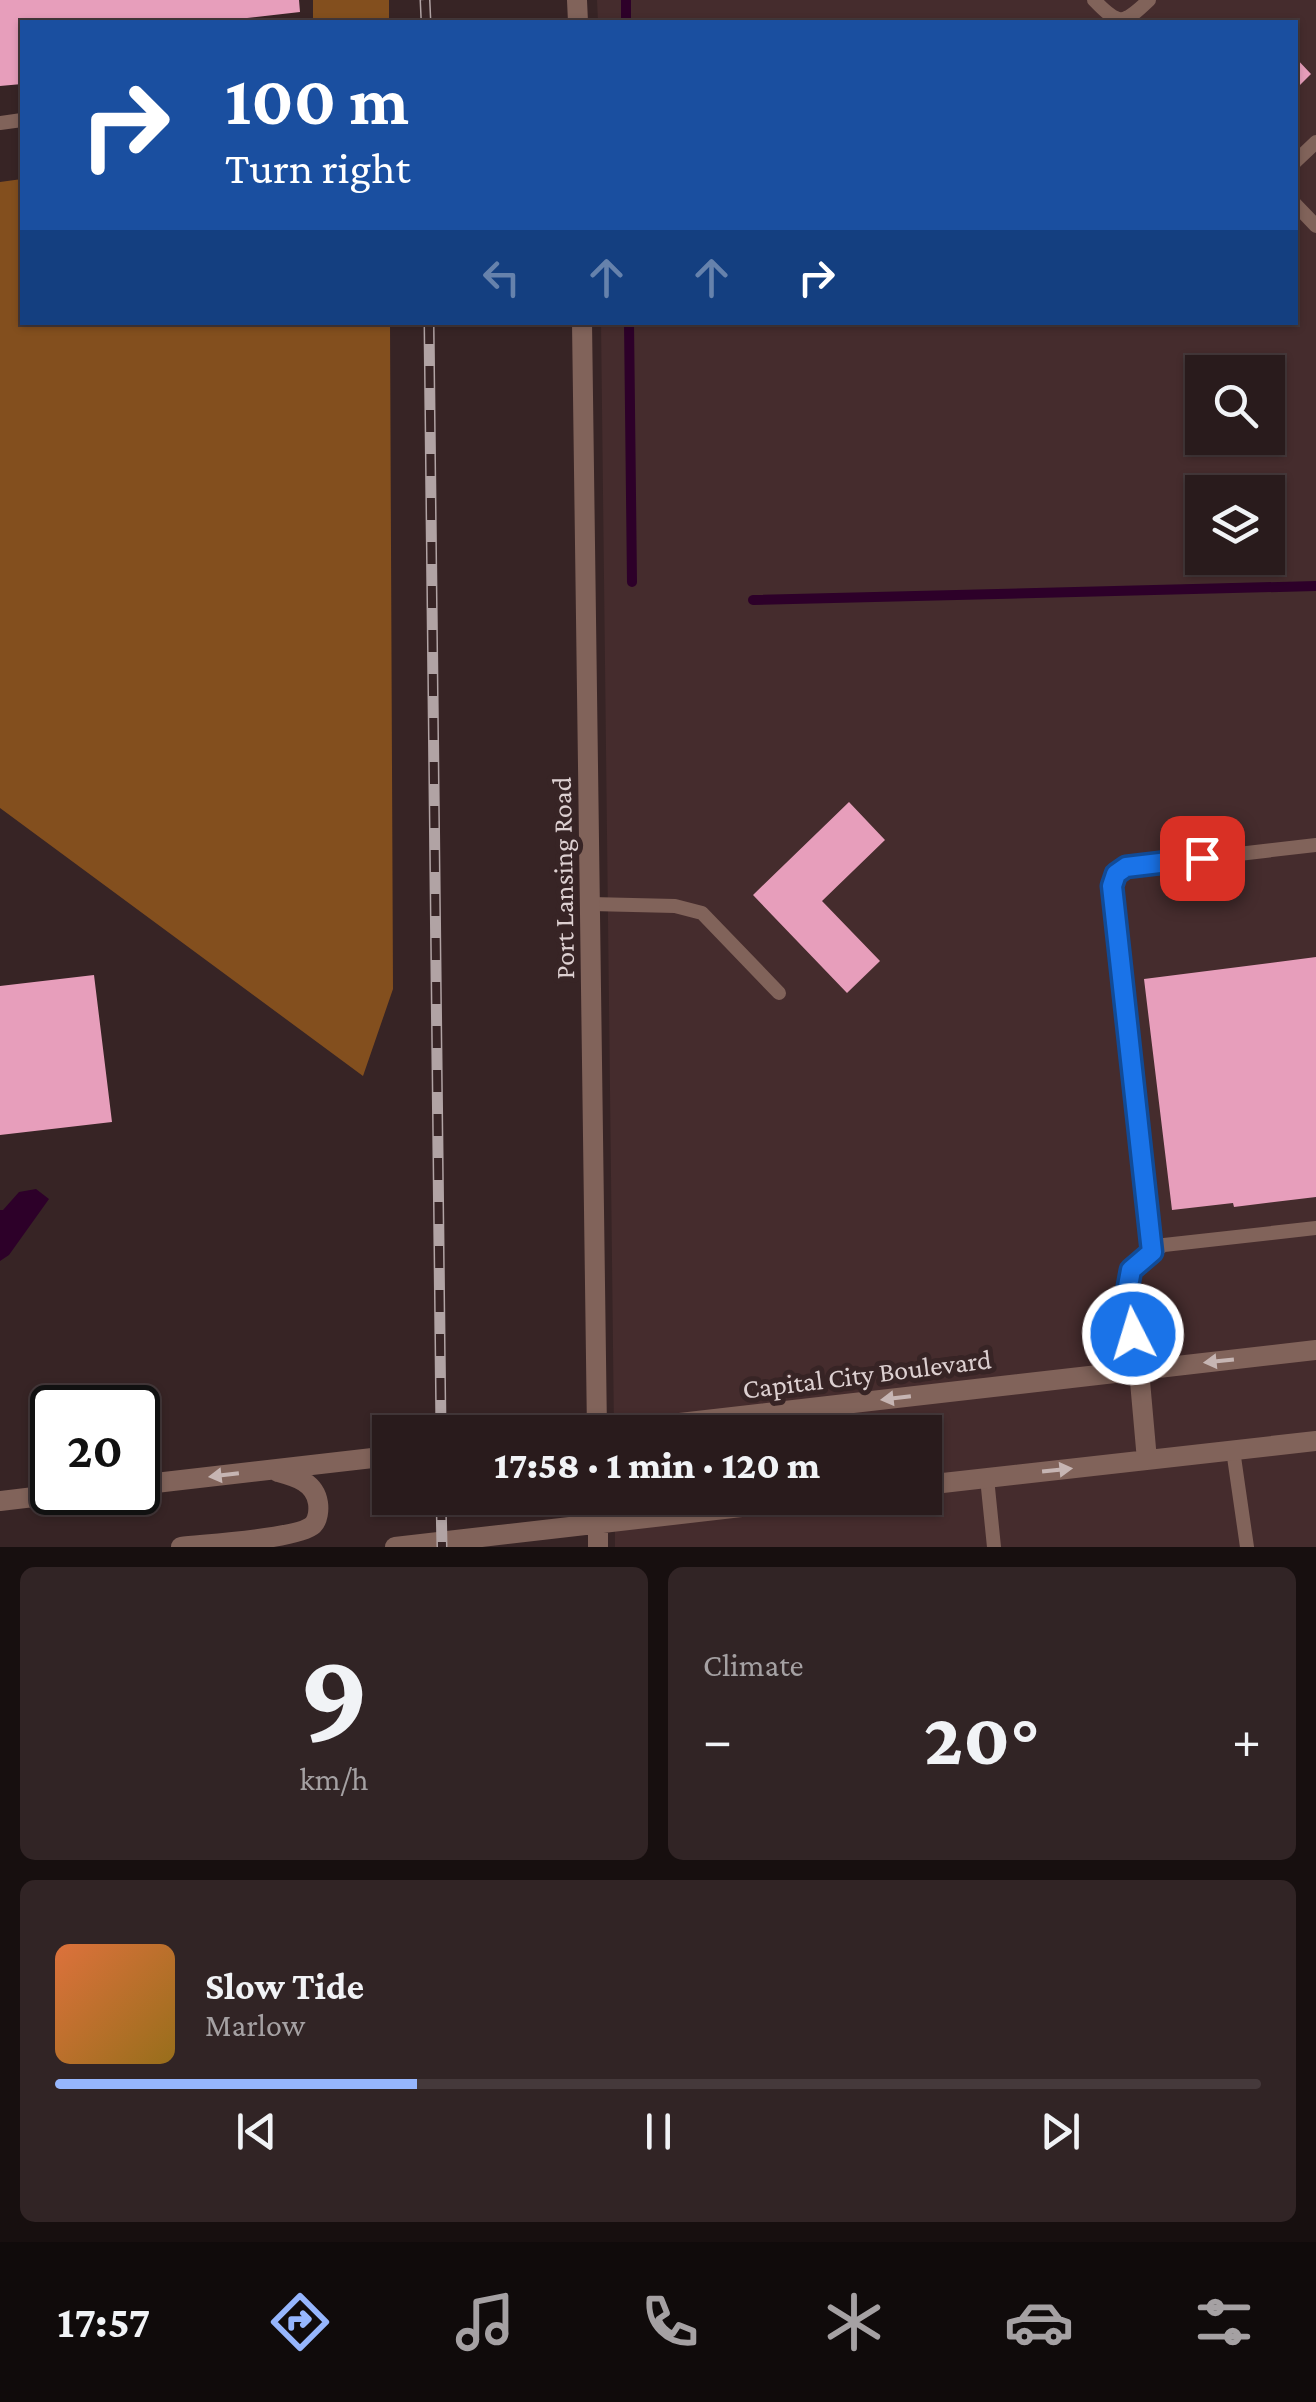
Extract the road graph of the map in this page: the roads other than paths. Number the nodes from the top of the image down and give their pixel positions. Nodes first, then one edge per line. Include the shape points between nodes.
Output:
1 (1094, 0) edge
2 (1149, 0) edge
3 (1298, 207) edge
4 (1316, 226) edge
5 (582, 325) edge
6 (1316, 845) edge
7 (592, 904) junction
8 (779, 993) dead end
9 (1316, 1228) edge
10 (1152, 1252) junction
11 (1316, 1350) edge
12 (1139, 1370) junction
13 (599, 1415) edge
14 (747, 1415) edge
15 (1316, 1441) edge
16 (1234, 1450) junction
17 (372, 1458) edge
18 (1147, 1460) junction
19 (272, 1470) junction
20 (987, 1478) junction
21 (160, 1483) edge
22 (942, 1483) edge
23 (30, 1497) edge
24 (0, 1501) edge
25 (598, 1515) edge
26 (675, 1515) edge
27 (598, 1524) junction
28 (181, 1547) edge
29 (394, 1547) edge
30 (598, 1547) edge
31 (994, 1547) edge
32 (1247, 1547) edge

1 - 2 lane via 1122,20
3 - 4 lane
5 - 7 street, Port Lansing Road
6 - 10 lane via 1126,867 1116,874 1112,886
7 - 8 lane via 702,913
7 - 13 street, Port Lansing Road
9 - 10 lane via 1164,1245
10 - 12 lane via 1131,1270 1126,1297
11 -> 12 street, Capital City Boulevard
12 -> 14 street, Capital City Boulevard
12 - 18 street
15 - 16 street
16 - 18 street
16 - 32 lane
17 - 19 street
20 -> 18 street
19 -> 21 street
19 - 28 street via 310,1484 319,1514 313,1525 295,1534
20 - 22 street
20 - 31 lane
23 - 24 street
25 - 27 street
26 - 27 street
27 - 29 street
27 - 30 street

